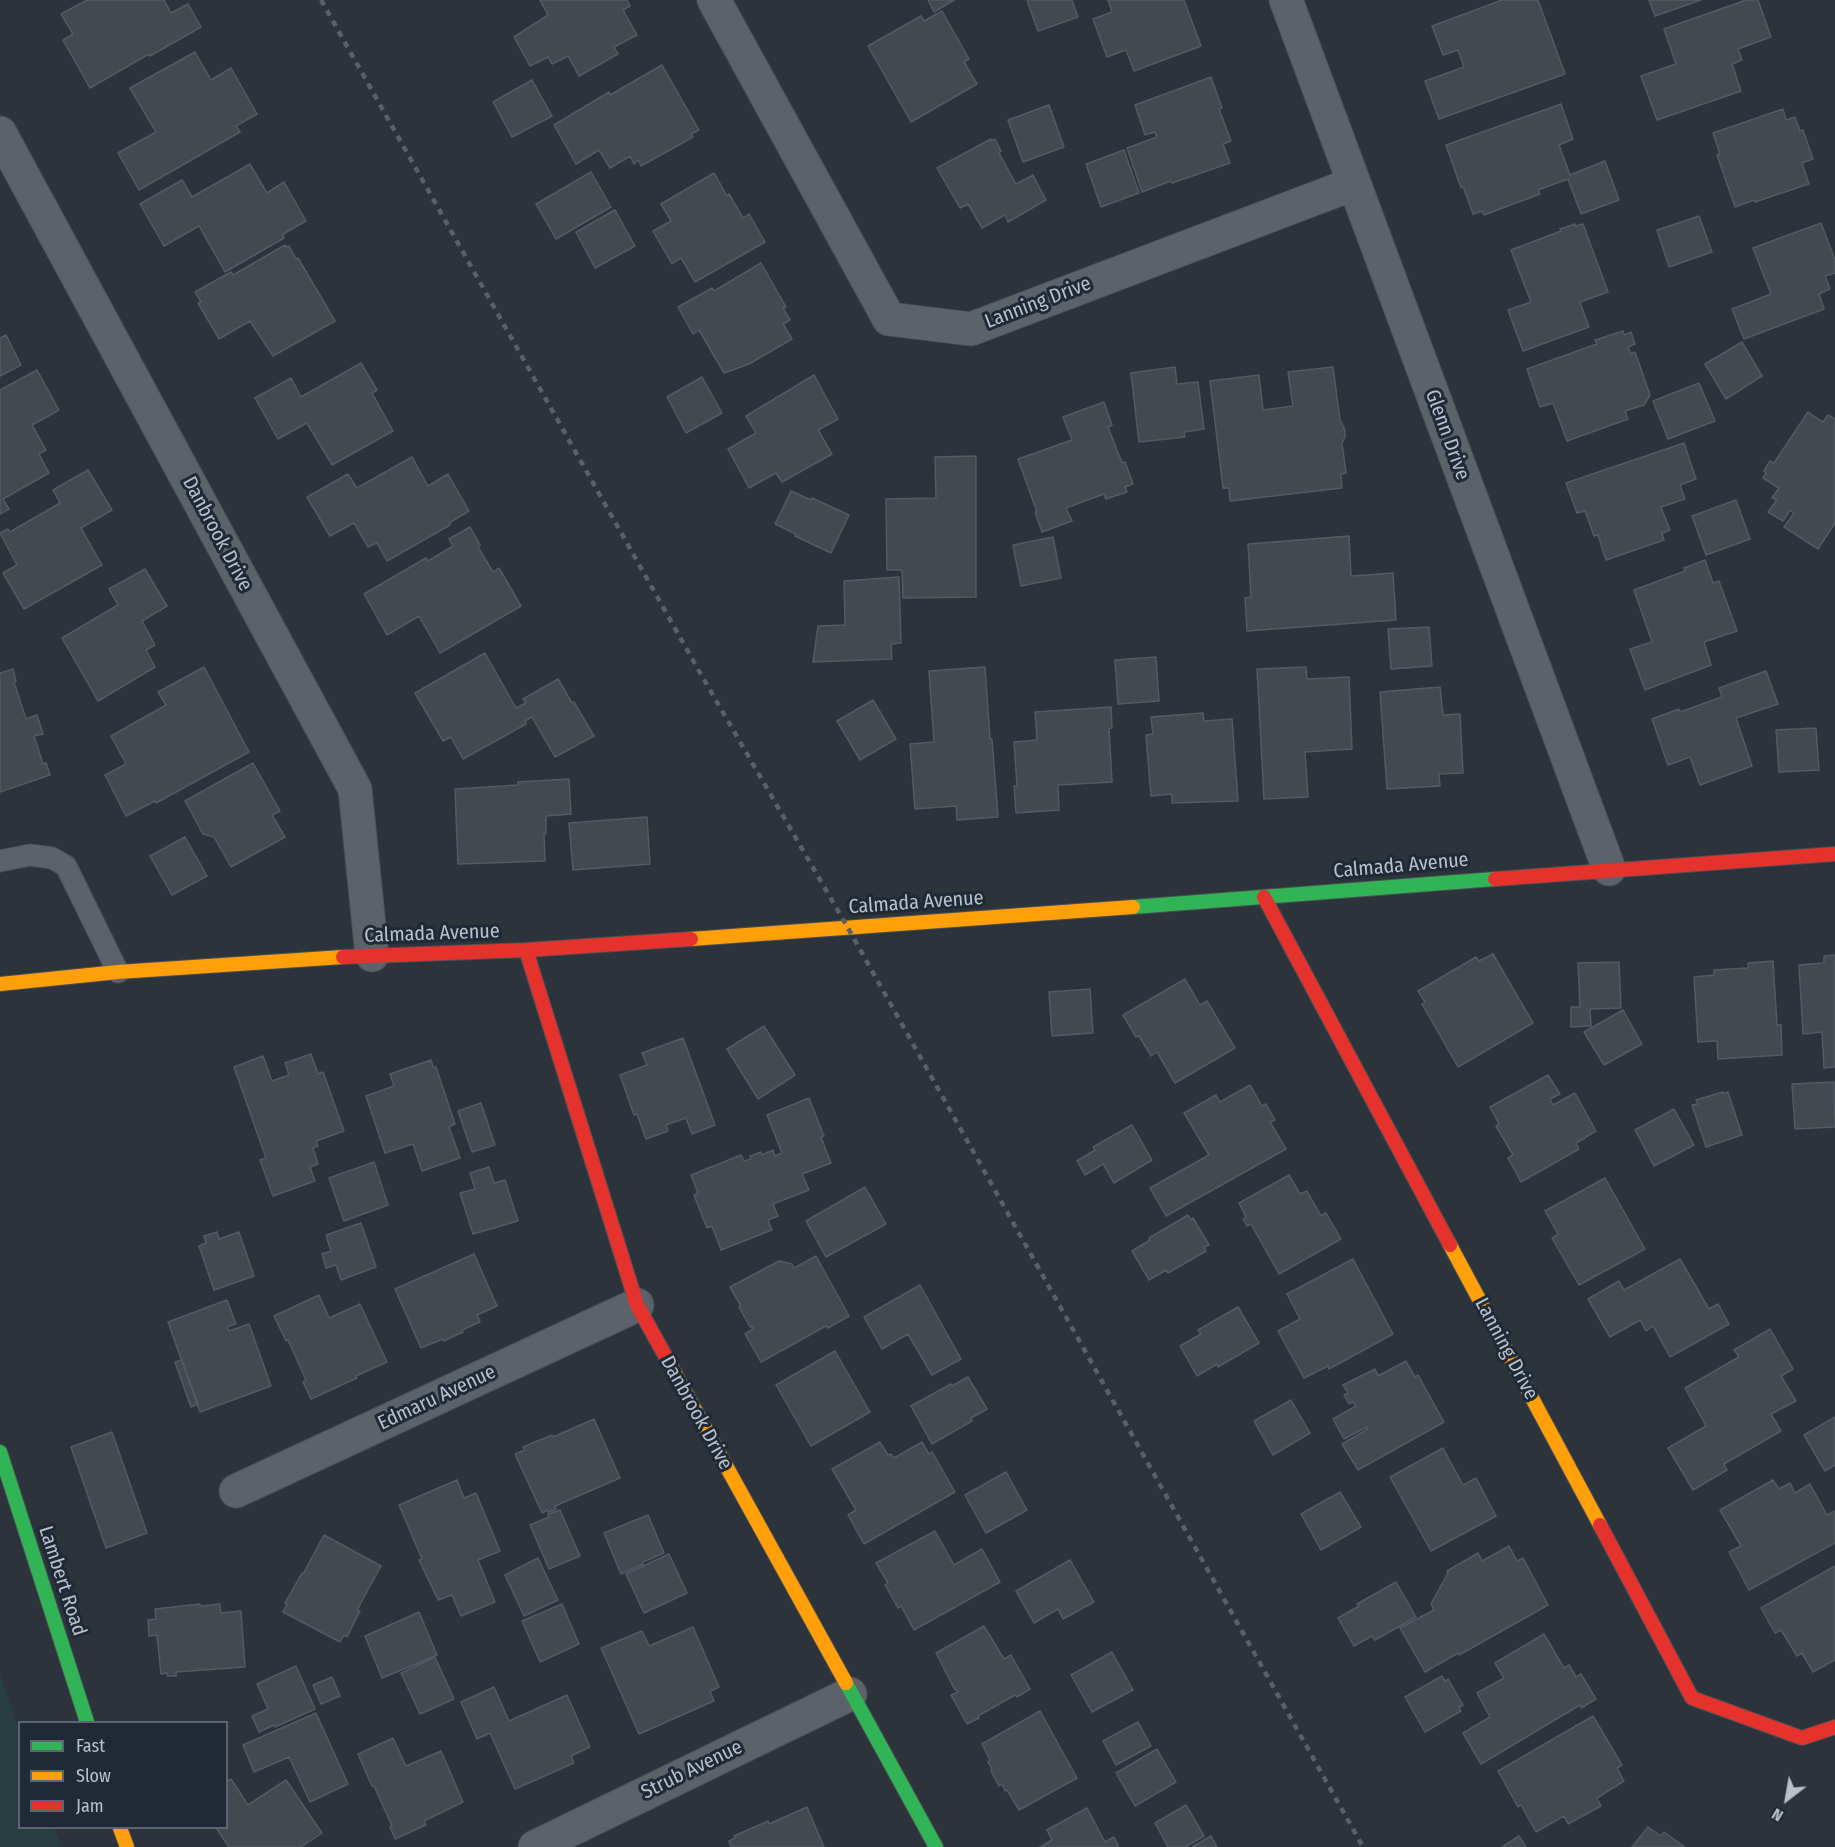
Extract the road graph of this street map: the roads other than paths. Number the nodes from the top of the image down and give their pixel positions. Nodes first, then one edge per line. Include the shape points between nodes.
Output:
1 (714, 0) edge
2 (1286, 0) edge
3 (0, 133) edge
4 (1353, 184) junction
5 (1835, 854) edge
6 (0, 861) edge
7 (1609, 869) junction
8 (1264, 897) junction
9 (526, 950) junction
10 (372, 955) junction
11 (118, 972) junction
12 (0, 984) edge
13 (637, 1305) junction
14 (0, 1452) edge
15 (236, 1491) dead end
16 (850, 1694) junction
17 (87, 1721) edge
18 (1835, 1727) edge
19 (121, 1829) edge
20 (127, 1847) edge
21 (535, 1847) edge
22 (936, 1847) edge

1 - 4 street, Lanning Drive via 889,319 971,329
2 - 4 street, Glenn Drive
3 - 10 street, Danbrook Drive via 355,789
4 - 7 street, Glenn Drive
5 - 7 street, Calmada Avenue
6 - 11 lane via 30,855 52,858 66,866
7 - 8 street, Calmada Avenue
8 - 9 street, Calmada Avenue
8 - 18 street, Lanning Drive via 1692,1698 1802,1738
9 - 10 street, Calmada Avenue
9 - 13 street, Danbrook Drive
10 - 11 street, Calmada Avenue
11 - 12 street, Calmada Avenue
13 - 15 street, Edmaru Avenue
13 - 16 street, Danbrook Drive
14 - 17 street, Lambert Road
16 - 21 street, Strub Avenue
16 - 22 street, Danbrook Drive
19 - 20 street

